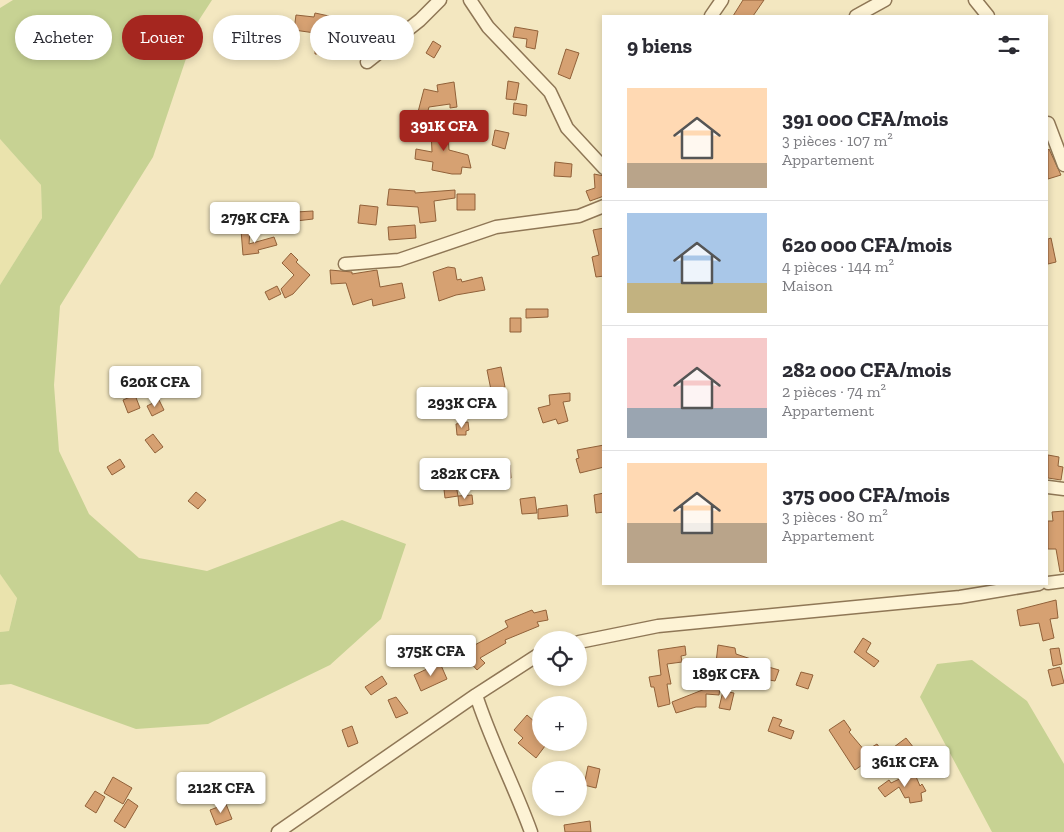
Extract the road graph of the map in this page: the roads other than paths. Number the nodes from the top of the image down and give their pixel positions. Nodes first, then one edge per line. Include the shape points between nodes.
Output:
1 (440, 0) edge
2 (470, 0) edge
3 (722, 0) edge
4 (885, 0) edge
5 (975, 0) edge
6 (712, 15) edge
7 (858, 15) edge
8 (987, 15) edge
9 (367, 62) dead end
10 (1048, 123) edge
11 (1064, 165) edge
12 (602, 166) edge
13 (602, 207) edge
14 (345, 264) dead end
15 (1048, 487) edge
16 (1064, 489) edge
17 (1064, 581) edge
18 (1048, 582) edge
19 (1033, 585) edge
20 (587, 640) edge
21 (532, 659) edge
22 (476, 695) junction
23 (278, 832) edge
24 (531, 832) edge

1 - 9 street
2 - 12 street via 488,27 550,92 566,128
3 - 6 street
4 - 7 street
5 - 8 street
10 - 11 street
13 - 14 street via 579,216 496,227 399,260
15 - 16 street
17 - 18 street
19 - 20 street via 960,597 658,626
21 - 22 street
22 - 23 street
22 - 24 street

